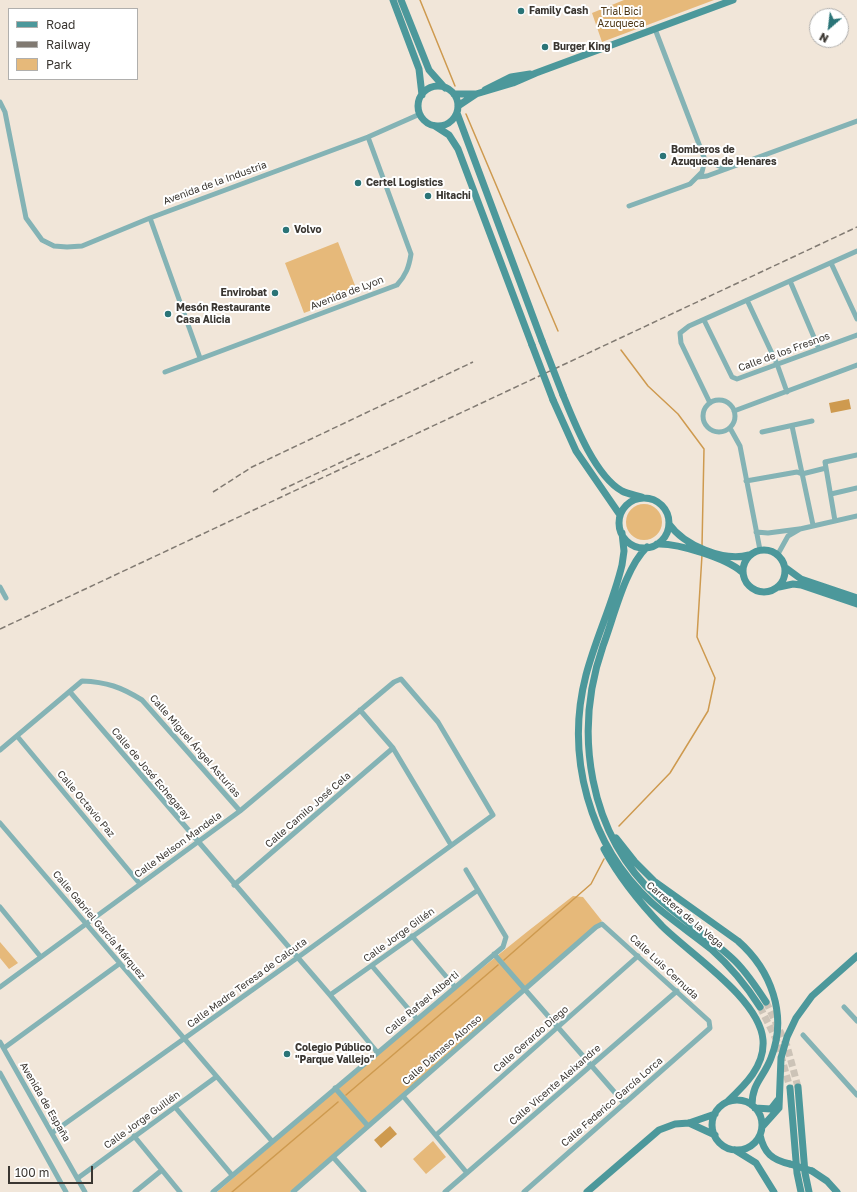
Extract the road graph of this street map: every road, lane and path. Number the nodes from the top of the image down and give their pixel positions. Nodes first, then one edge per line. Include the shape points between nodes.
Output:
1 (393, 0) edge
2 (401, 0) edge
3 (733, 0) edge
4 (655, 29) junction
5 (536, 73) junction
6 (511, 77) junction
7 (445, 88) junction
8 (491, 90) junction
9 (479, 92) junction
10 (454, 94) junction
11 (422, 95) junction
12 (0, 102) edge
13 (457, 110) junction
14 (420, 114) junction
15 (857, 121) edge
16 (435, 126) junction
17 (368, 137) junction
18 (705, 160) junction
19 (726, 169) junction
20 (698, 177) junction
21 (629, 206) dead end
22 (150, 218) junction
23 (857, 251) edge
24 (831, 263) junction
25 (790, 281) junction
26 (747, 300) junction
27 (857, 319) edge
28 (704, 320) junction
29 (857, 335) edge
30 (819, 348) junction
31 (200, 358) junction
32 (777, 364) junction
33 (857, 365) edge
34 (165, 372) dead end
35 (787, 392) junction
36 (710, 403) junction
37 (734, 411) junction
38 (812, 421) dead end
39 (792, 426) junction
40 (730, 428) junction
41 (762, 432) dead end
42 (857, 455) edge
43 (826, 468) junction
44 (802, 474) junction
45 (746, 481) junction
46 (857, 488) edge
47 (831, 494) junction
48 (646, 498) junction
49 (620, 514) junction
50 (857, 516) edge
51 (835, 521) junction
52 (669, 524) junction
53 (813, 525) junction
54 (800, 529) junction
55 (756, 532) junction
56 (622, 533) junction
57 (657, 544) junction
58 (647, 547) junction
59 (760, 550) junction
60 (778, 554) junction
61 (749, 556) junction
62 (786, 568) junction
63 (742, 572) junction
64 (0, 587) edge
65 (778, 587) junction
66 (6, 598) dead end
67 (857, 598) edge
68 (857, 604) edge
69 (70, 692) junction
70 (360, 710) junction
71 (17, 736) junction
72 (393, 748) junction
73 (0, 750) edge
74 (240, 811) junction
75 (592, 813) junction
76 (0, 823) edge
77 (607, 825) junction
78 (198, 843) junction
79 (451, 845) junction
80 (466, 870) dead end
81 (140, 884) junction
82 (234, 885) junction
83 (478, 890) junction
84 (0, 906) edge
85 (85, 923) junction
86 (602, 924) joint
87 (412, 936) junction
88 (494, 954) junction
89 (40, 956) junction
90 (638, 956) junction
91 (857, 956) edge
92 (297, 958) junction
93 (119, 964) junction
94 (372, 966) junction
95 (0, 987) edge
96 (455, 987) junction
97 (525, 990) junction
98 (677, 991) junction
99 (330, 995) junction
100 (844, 1007) dead end
101 (417, 1019) junction
102 (857, 1021) edge
103 (711, 1026) joint
104 (558, 1028) junction
105 (803, 1035) dead end
106 (184, 1039) junction
107 (0, 1042) edge
108 (4, 1048) junction
109 (377, 1052) junction
110 (591, 1066) junction
111 (0, 1073) edge
112 (216, 1077) junction
113 (335, 1088) junction
114 (857, 1095) edge
115 (403, 1096) junction
116 (780, 1098) junction
117 (728, 1101) junction
118 (624, 1104) junction
119 (754, 1106) junction
120 (175, 1107) junction
121 (715, 1114) junction
122 (689, 1123) junction
123 (368, 1126) junction
124 (762, 1127) junction
125 (52, 1133) junction
126 (436, 1135) junction
127 (714, 1135) junction
128 (760, 1135) junction
129 (134, 1136) junction
130 (272, 1141) junction
131 (734, 1149) junction
132 (333, 1157) junction
133 (162, 1170) junction
134 (468, 1172) junction
135 (232, 1175) junction
136 (78, 1178) junction
137 (66, 1192) edge
138 (85, 1192) edge
139 (135, 1192) edge
140 (180, 1192) edge
141 (213, 1192) edge
142 (293, 1192) edge
143 (364, 1192) edge
144 (445, 1192) edge
145 (524, 1192) edge
146 (587, 1192) edge
147 (774, 1192) edge
148 (800, 1192) edge
149 (809, 1192) edge
150 (837, 1192) edge

1 - 11 main road via 419,69
2 - 7 main road via 429,70
3 - 4 main road
4 - 5 main road
4 - 18 street
5 - 6 main road
5 - 8 main road via 518,82
6 - 8 main road via 511,81
6 - 9 main road
7 - 10 main road
7 - 11 main road via 435,87
8 - 9 main road
9 - 10 main road
9 - 13 main road
10 - 13 main road
11 - 14 main road via 418,104
12 - 22 street, Avenida de la Industria via 5,112 26,218 42,240 54,246 82,246
13 - 16 main road via 448,123
13 - 48 main road, bridge via 562,395 582,439 606,476 621,491
14 - 16 main road via 429,124
14 - 17 street, Avenida de la Industria
15 - 19 street
16 - 49 main road, bridge via 449,135 456,144 553,400 576,451
17 - 22 street, Avenida de la Industria
17 - 31 street, Avenida de Lyon via 411,254 404,278 396,284
18 - 19 street
18 - 20 street
19 - 20 street
20 - 21 street via 690,184
22 - 31 street
23 - 24 street
24 - 25 street
24 - 27 street
25 - 26 street
25 - 30 street
26 - 28 street
26 - 32 street
28 - 32 street, Calle de los Fresnos via 732,377 737,379
28 - 36 street via 680,333 680,339
29 - 30 street, Calle de los Fresnos
30 - 32 street, Calle de los Fresnos
31 - 34 street, Avenida de Lyon
32 - 35 street
33 - 35 street
35 - 37 street
36 - 37 street via 724,401
36 - 40 street via 703,417 707,426 716,432
37 - 40 street via 735,420
38 - 39 street
39 - 41 street
39 - 44 street
40 - 45 street via 740,446
42 - 43 street via 825,462
43 - 44 street
43 - 47 street
44 - 45 street via 797,472
44 - 53 street
45 - 55 street
46 - 47 street
47 - 51 street
48 - 49 main road via 631,502
48 - 52 main road via 660,504 668,516
49 - 56 main road via 619,524
50 - 51 street
51 - 53 street
52 - 57 main road
52 - 61 main road via 678,536 696,545 730,557
53 - 54 street
54 - 55 street
54 - 60 street via 788,536
55 - 59 street
56 - 58 main road via 632,544
56 - 75 main road, Carretera de la Vega via 622,565 588,666 580,710 580,762
57 - 58 main road
57 - 63 main road via 676,545 693,550 728,563
58 - 77 main road, Carretera de la Vega via 636,559 625,585 598,662 589,702 590,770
59 - 60 main road via 768,549
59 - 61 main road
60 - 62 main road
61 - 63 main road
62 - 65 main road via 784,581
62 - 67 main road via 801,579
63 - 65 main road via 747,584 759,592 773,591
64 - 66 street
65 - 68 main road via 802,585
69 - 71 street, Calle Miguel Ángel Asturias
69 - 74 street, Calle Miguel Ángel Asturias via 82,681 102,682 123,688 142,700
69 - 78 street, Calle de José Echegaray
70 - 72 street
70 - 74 street, Calle Nelson Mandela
70 - 79 street, Calle Madre Teresa de Calcuta via 401,679 438,722 493,815
71 - 73 street, Calle Miguel Ángel Asturias
71 - 81 street, Calle Octavio Paz
72 - 79 street
72 - 82 street, Calle Camilo José Cela
74 - 78 street, Calle Nelson Mandela
75 - 77 main road, Carretera de la Vega via 614,857 636,886 658,908 721,958 763,1004 755,986 736,962 644,884 618,850
75 - 117 main road via 602,846 636,896 668,931 724,980 758,1021 764,1041 761,1058 749,1080
76 - 85 street, Calle Gabriel García Márquez
77 - 119 main road via 646,874 738,942 766,975 774,998 777,1032 771,1058 754,1088
78 - 81 street, Calle Nelson Mandela
78 - 82 street, Calle de José Echegaray
79 - 92 street, Calle Madre Teresa de Calcuta
80 - 83 street, Calle Rafael Alberti
81 - 85 street, Calle Nelson Mandela
82 - 92 street, Calle de José Echegaray
83 - 87 street, Calle Jorge Gillén
83 - 88 street, Calle Rafael Alberti via 506,937 503,947
84 - 89 street
85 - 89 street, Calle Nelson Mandela
85 - 93 street, Calle Gabriel García Márquez
86 - 90 street, Calle Luis Cernuda
86 - 97 street, Calle Dámaso Alonso
87 - 94 street, Calle Jorge Gillén
87 - 96 street
88 - 96 street, Calle Rafael Alberti
88 - 97 street
89 - 95 street, Calle Nelson Mandela
90 - 98 street, Calle Luis Cernuda
90 - 104 street, Calle Gerardo Diego
91 - 116 main road via 812,996 796,1018 785,1043 781,1064
92 - 99 street, Calle de José Echegaray
92 - 106 street, Calle Madre Teresa de Calcuta
93 - 106 street, Calle Gabriel García Márquez
93 - 108 street
94 - 99 street, Calle Jorge Gillén
94 - 101 street
96 - 101 street, Calle Rafael Alberti
97 - 104 street
97 - 115 street, Calle Dámaso Alonso
98 - 103 street, Calle Luis Cernuda via 709,1021
98 - 110 street, Calle Vicente Aleixandre
99 - 109 street, Calle de José Echegaray
100 - 102 street
101 - 109 street, Calle Rafael Alberti
103 - 118 street, Calle Federico García Lorca
104 - 110 street
104 - 126 street, Calle Gerardo Diego
105 - 114 street
106 - 112 street, Calle Gabriel García Márquez
106 - 125 street, Calle Madre Teresa de Calcuta
107 - 108 street, Avenida de España
108 - 125 street, Avenida de España
109 - 113 street, Calle Rafael Alberti
110 - 118 street
110 - 134 street, Calle Vicente Aleixandre
111 - 137 street
112 - 120 street, Calle Jorge Guillén
112 - 130 street, Calle Gabriel García Márquez
113 - 123 street
113 - 130 street, Calle Rafael Alberti
115 - 123 street, Calle Dámaso Alonso
115 - 126 street
116 - 119 main road via 770,1109
116 - 124 main road via 777,1111
117 - 119 main road via 738,1100
117 - 121 main road via 720,1106
118 - 145 street, Calle Federico García Lorca
119 - 124 main road via 760,1114
120 - 129 street, Calle Jorge Guillén
120 - 135 street
121 - 122 main road
121 - 127 main road
122 - 127 main road
122 - 146 main road via 675,1124 659,1130
123 - 132 street, Calle Dámaso Alonso
124 - 128 main road
125 - 136 street, Avenida de España
126 - 134 street
127 - 131 main road via 725,1146
128 - 131 main road via 751,1146
128 - 150 main road, bridge via 768,1154 776,1160 812,1171
129 - 133 street
129 - 136 street, Calle Jorge Guillén
130 - 135 street, Calle Rafael Alberti
131 - 147 main road via 756,1163
132 - 142 street, Calle Dámaso Alonso
132 - 143 street
133 - 139 street
133 - 140 street
134 - 144 street, Calle Vicente Aleixandre
135 - 141 street, Calle Rafael Alberti
136 - 138 street, Avenida de España
148 - 149 main road via 794,1087

